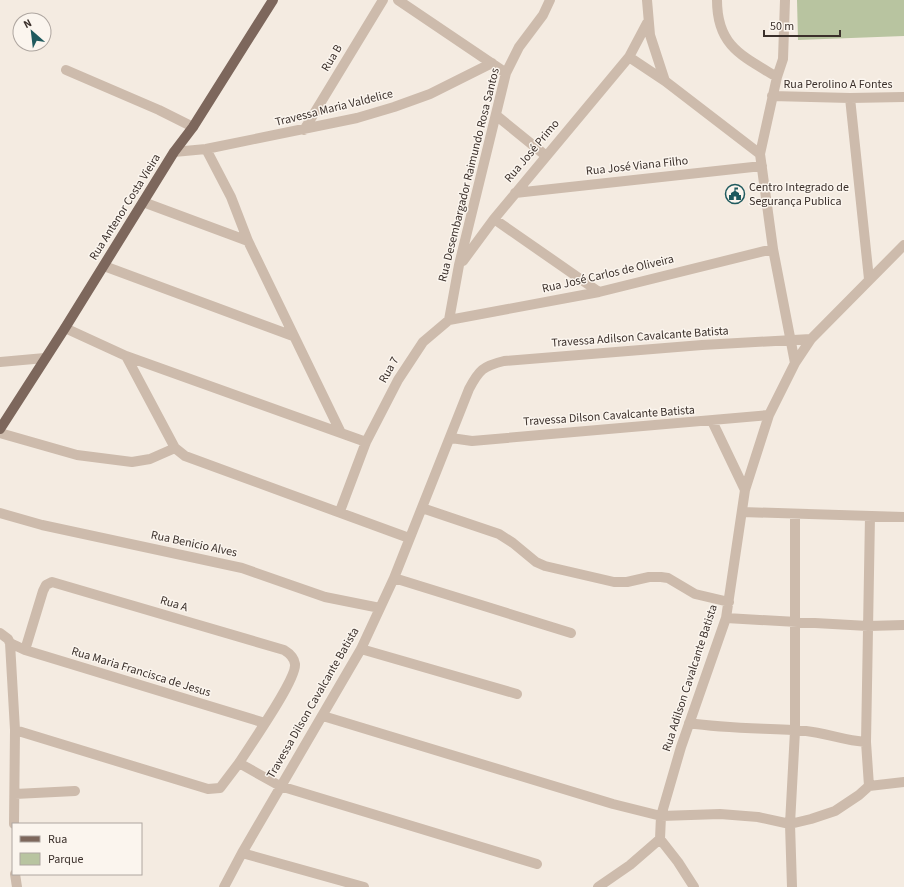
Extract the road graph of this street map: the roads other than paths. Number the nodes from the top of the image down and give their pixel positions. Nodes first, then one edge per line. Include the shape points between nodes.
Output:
1 (273, 0) edge
2 (383, 0) edge
3 (398, 0) edge
4 (550, 0) edge
5 (647, 0) edge
6 (717, 0) edge
7 (785, 0) edge
8 (647, 23) junction
9 (629, 57) junction
10 (492, 63) junction
11 (66, 70) dead end
12 (506, 73) junction
13 (777, 77) junction
14 (665, 81) junction
15 (772, 96) junction
16 (904, 97) edge
17 (850, 98) junction
18 (497, 116) junction
19 (193, 127) junction
20 (304, 130) junction
21 (206, 149) junction
22 (174, 152) junction
23 (760, 154) junction
24 (546, 155) junction
25 (762, 166) junction
26 (515, 193) junction
27 (142, 202) junction
28 (494, 218) junction
29 (248, 241) junction
30 (904, 245) edge
31 (773, 249) junction
32 (459, 265) junction
33 (104, 266) junction
34 (869, 279) junction
35 (599, 292) junction
36 (449, 320) junction
37 (65, 328) junction
38 (293, 336) junction
39 (811, 339) junction
40 (790, 340) junction
41 (126, 356) junction
42 (45, 358) junction
43 (0, 362) edge
44 (795, 363) junction
45 (476, 375) joint
46 (769, 415) junction
47 (712, 422) junction
48 (0, 429) edge
49 (0, 433) edge
50 (341, 433) junction
51 (451, 438) junction
52 (366, 442) junction
53 (175, 448) junction
54 (745, 490) junction
55 (422, 508) junction
56 (340, 511) junction
57 (742, 512) junction
58 (0, 514) edge
59 (795, 514) junction
60 (870, 516) junction
61 (904, 517) edge
62 (409, 538) junction
63 (394, 578) junction
64 (729, 602) junction
65 (380, 608) junction
66 (726, 618) junction
67 (795, 622) junction
68 (904, 625) edge
69 (868, 626) junction
70 (0, 633) edge
71 (572, 633) dead end
72 (10, 643) junction
73 (361, 649) junction
74 (25, 650) junction
75 (517, 694) dead end
76 (322, 716) junction
77 (265, 723) junction
78 (689, 723) junction
79 (15, 730) junction
80 (795, 731) junction
81 (866, 742) junction
82 (238, 763) junction
83 (904, 782) edge
84 (280, 786) junction
85 (869, 786) junction
86 (75, 792) dead end
87 (15, 794) junction
88 (661, 816) junction
89 (14, 823) edge
90 (790, 824) junction
91 (660, 840) junction
92 (242, 853) junction
93 (537, 864) dead end
94 (15, 875) edge
95 (17, 887) edge
96 (224, 887) edge
97 (364, 887) edge
98 (598, 887) edge
99 (694, 887) edge
100 (792, 887) edge

1 - 19 main road, Rua Antenor Costa Vieira
2 - 20 street, Rua B
3 - 10 street
4 - 12 street, Rua Desembargador Raimundo Rosa Santos via 543,15 519,47
5 - 8 street
6 - 13 street via 719,23 729,44 741,56
7 - 13 street via 783,59
8 - 9 street, Rua José Primo
8 - 14 street
9 - 14 street
9 - 24 street, Rua José Primo
10 - 12 street
10 - 20 street, Travessa Maria Valdelice via 430,94 394,107
11 - 19 street
12 - 18 street, Rua Desembargador Raimundo Rosa Santos
13 - 15 street
14 - 23 street
15 - 17 street, Rua Perolino A Fontes
15 - 23 street
16 - 17 street, Rua Perolino A Fontes
17 - 34 street
18 - 24 street
18 - 32 street, Rua Desembargador Raimundo Rosa Santos
19 - 22 main road, Rua Antenor Costa Vieira
20 - 21 street, Travessa Maria Valdelice
21 - 22 street, Travessa Maria Valdelice
21 - 29 street via 231,197
22 - 27 main road, Rua Antenor Costa Vieira
23 - 25 street
24 - 26 street, Rua José Primo
25 - 26 street, Rua José Viana Filho
25 - 31 street
26 - 28 street, Rua José Primo
27 - 29 street
27 - 33 main road, Rua Antenor Costa Vieira
28 - 32 street, Rua José Primo
28 - 35 street
29 - 38 street
30 - 34 street, Rua Adilson Cavalcante Batista
31 - 35 street, Rua José Carlos de Oliveira
31 - 40 street
32 - 36 street, Rua Desembargador Raimundo Rosa Santos
33 - 37 main road, Rua Antenor Costa Vieira
33 - 38 street
34 - 39 street, Rua Adilson Cavalcante Batista
35 - 36 street, Rua José Carlos de Oliveira
36 - 52 street, Rua 7 via 423,342 410,359
37 - 41 street
37 - 42 main road, Rua Antenor Costa Vieira
38 - 50 street
39 - 40 street, Travessa Adilson Cavalcante Batista
39 - 44 street, Rua Adilson Cavalcante Batista
40 - 44 street
40 - 45 street, Travessa Adilson Cavalcante Batista via 504,361 489,365
41 - 50 street
41 - 53 street
42 - 43 street
42 - 48 main road, Rua Antenor Costa Vieira
44 - 46 street, Rua Adilson Cavalcante Batista
45 - 51 street, Travessa Dilson Cavalcante Batista
46 - 47 street, Travessa Dilson Cavalcante Batista
46 - 54 street, Rua Adilson Cavalcante Batista
47 - 51 street, Travessa Dilson Cavalcante Batista via 610,428 472,441
47 - 54 street
49 - 53 street via 76,455 132,462 150,459
50 - 52 street
51 - 55 street, Travessa Dilson Cavalcante Batista
52 - 56 street, Rua 7
53 - 56 street via 199,462
54 - 57 street, Rua Adilson Cavalcante Batista
55 - 62 street, Travessa Dilson Cavalcante Batista
55 - 64 street via 499,534 545,566 614,582 656,576 668,578 695,594
56 - 62 street
57 - 59 street
57 - 64 street, Rua Adilson Cavalcante Batista
58 - 65 street, Rua Benicio Alves via 242,568 325,597
59 - 60 street
59 - 67 street
60 - 61 street
60 - 69 street
62 - 63 street, Travessa Dilson Cavalcante Batista
63 - 65 street, Travessa Dilson Cavalcante Batista
63 - 71 street
64 - 66 street, Rua Adilson Cavalcante Batista
65 - 73 street, Travessa Dilson Cavalcante Batista
66 - 67 street
66 - 78 street, Rua Adilson Cavalcante Batista
67 - 69 street
67 - 80 street
68 - 69 street
69 - 81 street
70 - 72 street, Rua Maria Francisca de Jesus
72 - 74 street, Rua Maria Francisca de Jesus
72 - 79 street
73 - 75 street
73 - 76 street, Travessa Dilson Cavalcante Batista
74 - 77 street, Rua Maria Francisca de Jesus
74 - 77 street, Rua A via 43,591 46,585 52,582 277,646 289,653 295,664 289,681
76 - 84 street, Travessa Dilson Cavalcante Batista
76 - 88 street
77 - 82 street
78 - 80 street
78 - 88 street, Rua Adilson Cavalcante Batista
79 - 82 street via 208,789 220,788
79 - 87 street
80 - 81 street
80 - 90 street
81 - 85 street
82 - 84 street
83 - 85 street
84 - 92 street, Travessa Dilson Cavalcante Batista
84 - 93 street
85 - 90 street via 835,811
86 - 87 street
87 - 89 street
88 - 90 street via 720,814 758,817
88 - 91 street, Rua Adilson Cavalcante Batista
90 - 100 street
91 - 98 street
91 - 99 street
92 - 96 street, Travessa Dilson Cavalcante Batista
92 - 97 street
94 - 95 street

